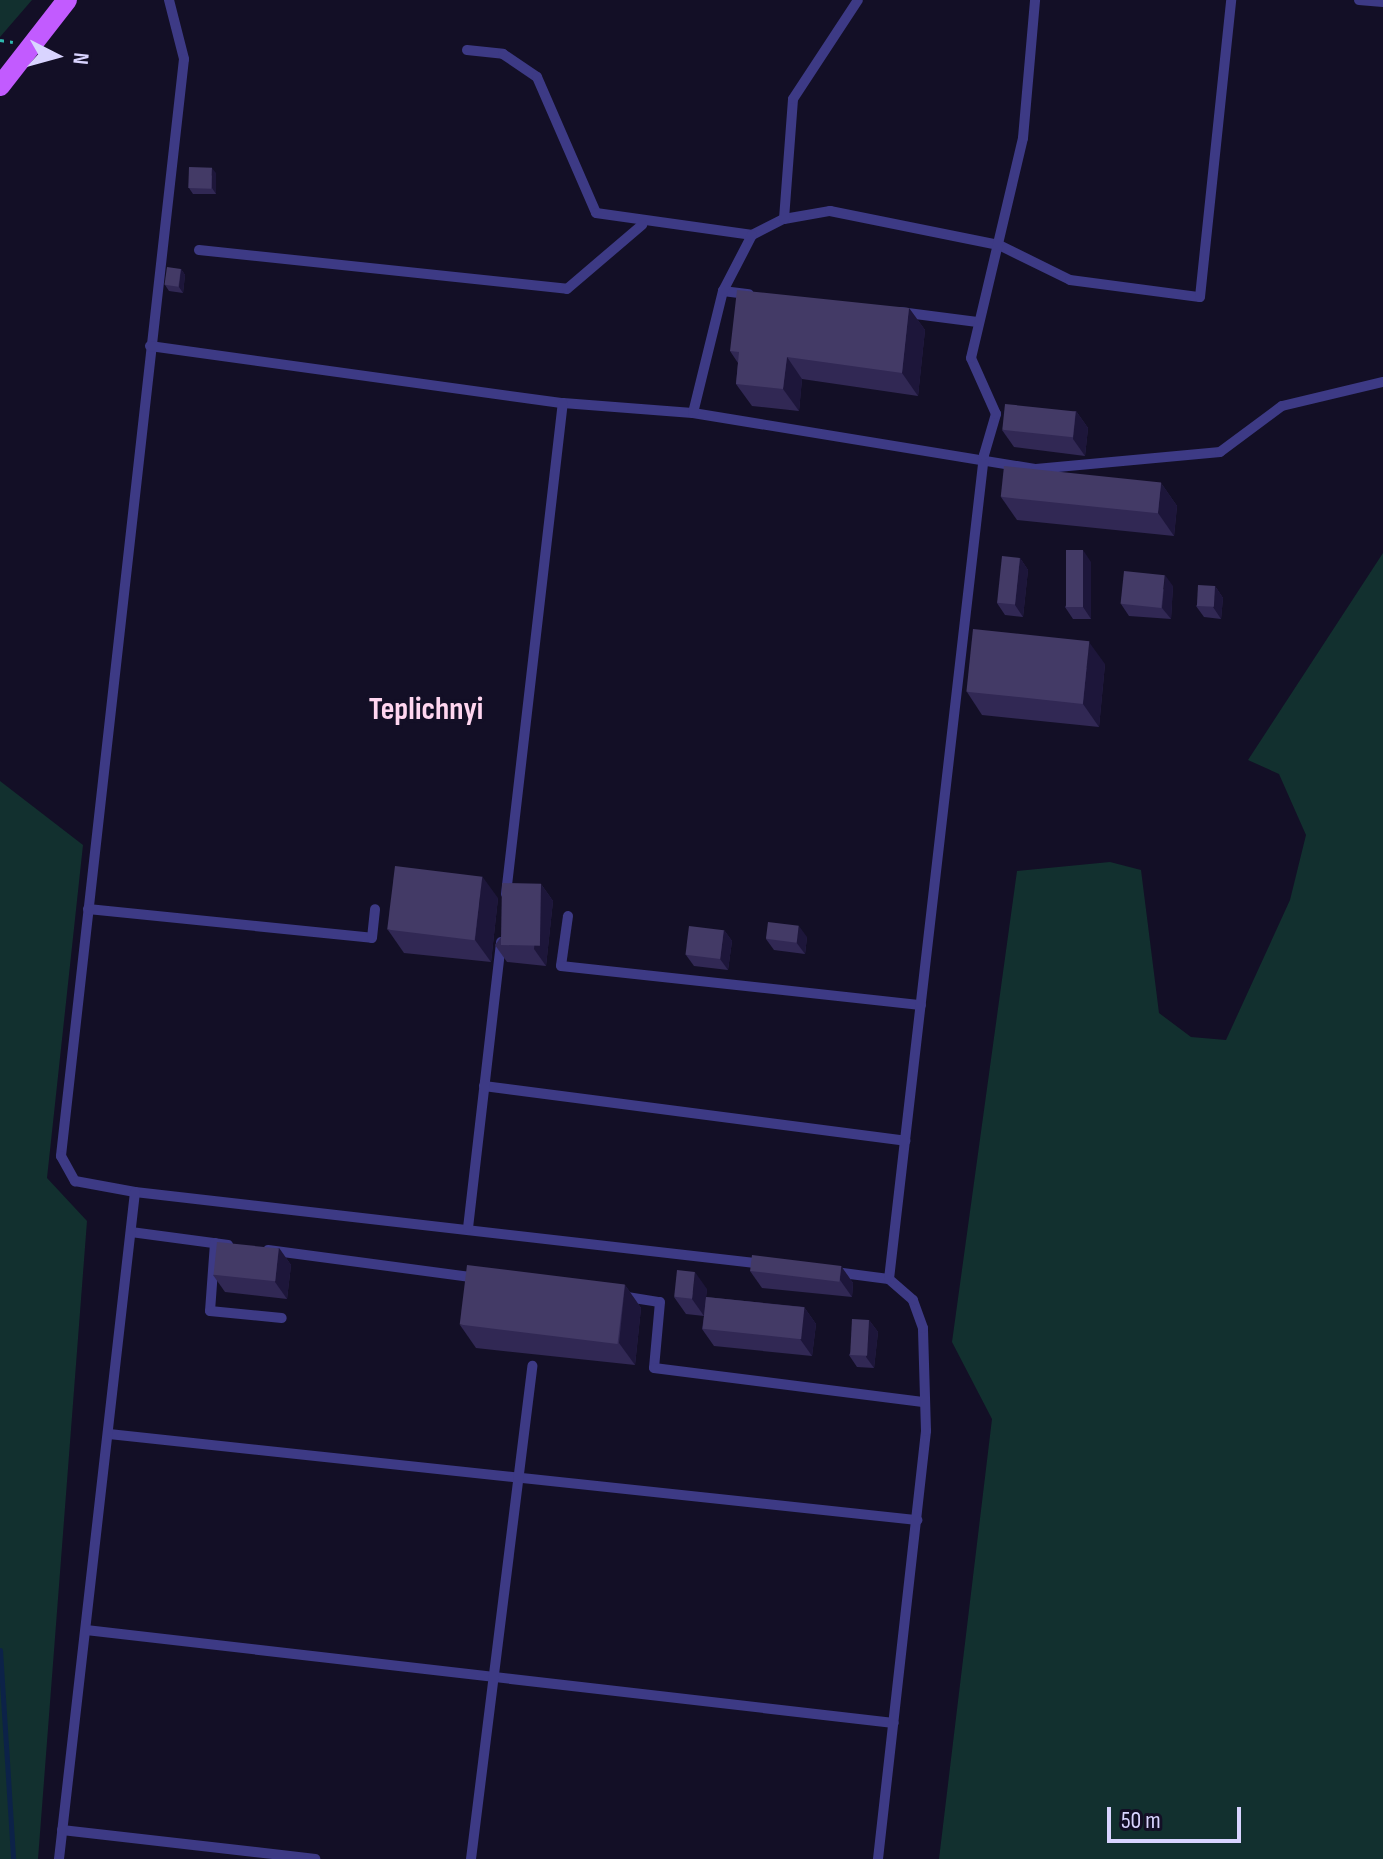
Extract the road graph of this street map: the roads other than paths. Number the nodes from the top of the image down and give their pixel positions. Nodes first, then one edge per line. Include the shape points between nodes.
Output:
1 (67, 0) edge
2 (169, 0) edge
3 (858, 0) edge
4 (1035, 0) edge
5 (1231, 0) edge
6 (1359, 0) edge
7 (1383, 2) edge
8 (33, 44) junction
9 (467, 50) dead end
10 (0, 58) edge
11 (0, 86) edge
12 (784, 219) junction
13 (642, 225) junction
14 (752, 235) junction
15 (999, 245) junction
16 (199, 250) dead end
17 (723, 291) junction
18 (771, 296) edge
19 (882, 310) edge
20 (977, 322) junction
21 (150, 346) junction
22 (1383, 382) edge
23 (563, 403) junction
24 (693, 413) junction
25 (984, 455) junction
26 (88, 909) junction
27 (375, 909) dead end
28 (504, 911) edge
29 (568, 916) dead end
30 (502, 927) edge
31 (921, 1005) junction
32 (484, 1086) junction
33 (905, 1141) junction
34 (135, 1192) junction
35 (468, 1228) junction
36 (131, 1232) junction
37 (215, 1243) junction
38 (780, 1266) edge
39 (827, 1271) edge
40 (491, 1279) edge
41 (889, 1279) junction
42 (599, 1293) edge
43 (282, 1318) dead end
44 (532, 1366) dead end
45 (925, 1402) junction
46 (109, 1434) junction
47 (516, 1477) junction
48 (917, 1520) junction
49 (86, 1630) junction
50 (492, 1676) junction
51 (894, 1723) junction
52 (62, 1830) junction
53 (59, 1859) edge
54 (315, 1859) edge
55 (471, 1859) edge
56 (878, 1859) edge

1 - 8 main road
2 - 21 lane via 184,59
3 - 12 lane via 793,99
4 - 15 lane via 1023,138
5 - 15 lane via 1200,297 1070,280
6 - 7 lane
8 - 10 main road
8 - 11 main road
9 - 13 lane via 503,54 537,77 596,213
12 - 14 lane
12 - 15 lane via 830,211
13 - 14 lane
13 - 16 lane via 567,289
14 - 17 lane
15 - 20 lane
17 - 18 lane
17 - 24 lane
19 - 20 lane
20 - 25 lane via 971,358 996,414
21 - 23 lane
21 - 26 lane
22 - 25 lane via 1282,406 1220,452 1186,459 1114,457 1078,469 1036,469
23 - 24 lane
23 - 28 lane
24 - 25 lane
25 - 31 lane
26 - 27 lane via 372,938
26 - 34 lane via 61,1156 75,1181
29 - 31 lane via 561,966
30 - 32 lane
31 - 33 lane
32 - 33 lane
32 - 35 lane
33 - 41 lane
34 - 35 lane
34 - 36 lane
35 - 38 lane
36 - 37 lane
36 - 46 lane
37 - 40 lane
37 - 43 lane via 210,1311
39 - 41 lane
41 - 45 lane via 913,1300 923,1328
42 - 45 lane via 660,1302 654,1368
44 - 47 lane
45 - 48 lane
46 - 47 lane
46 - 49 lane
47 - 48 lane
47 - 50 lane
48 - 51 lane
49 - 50 lane
49 - 52 lane
50 - 51 lane
50 - 55 lane
51 - 56 lane
52 - 53 lane
52 - 54 lane

